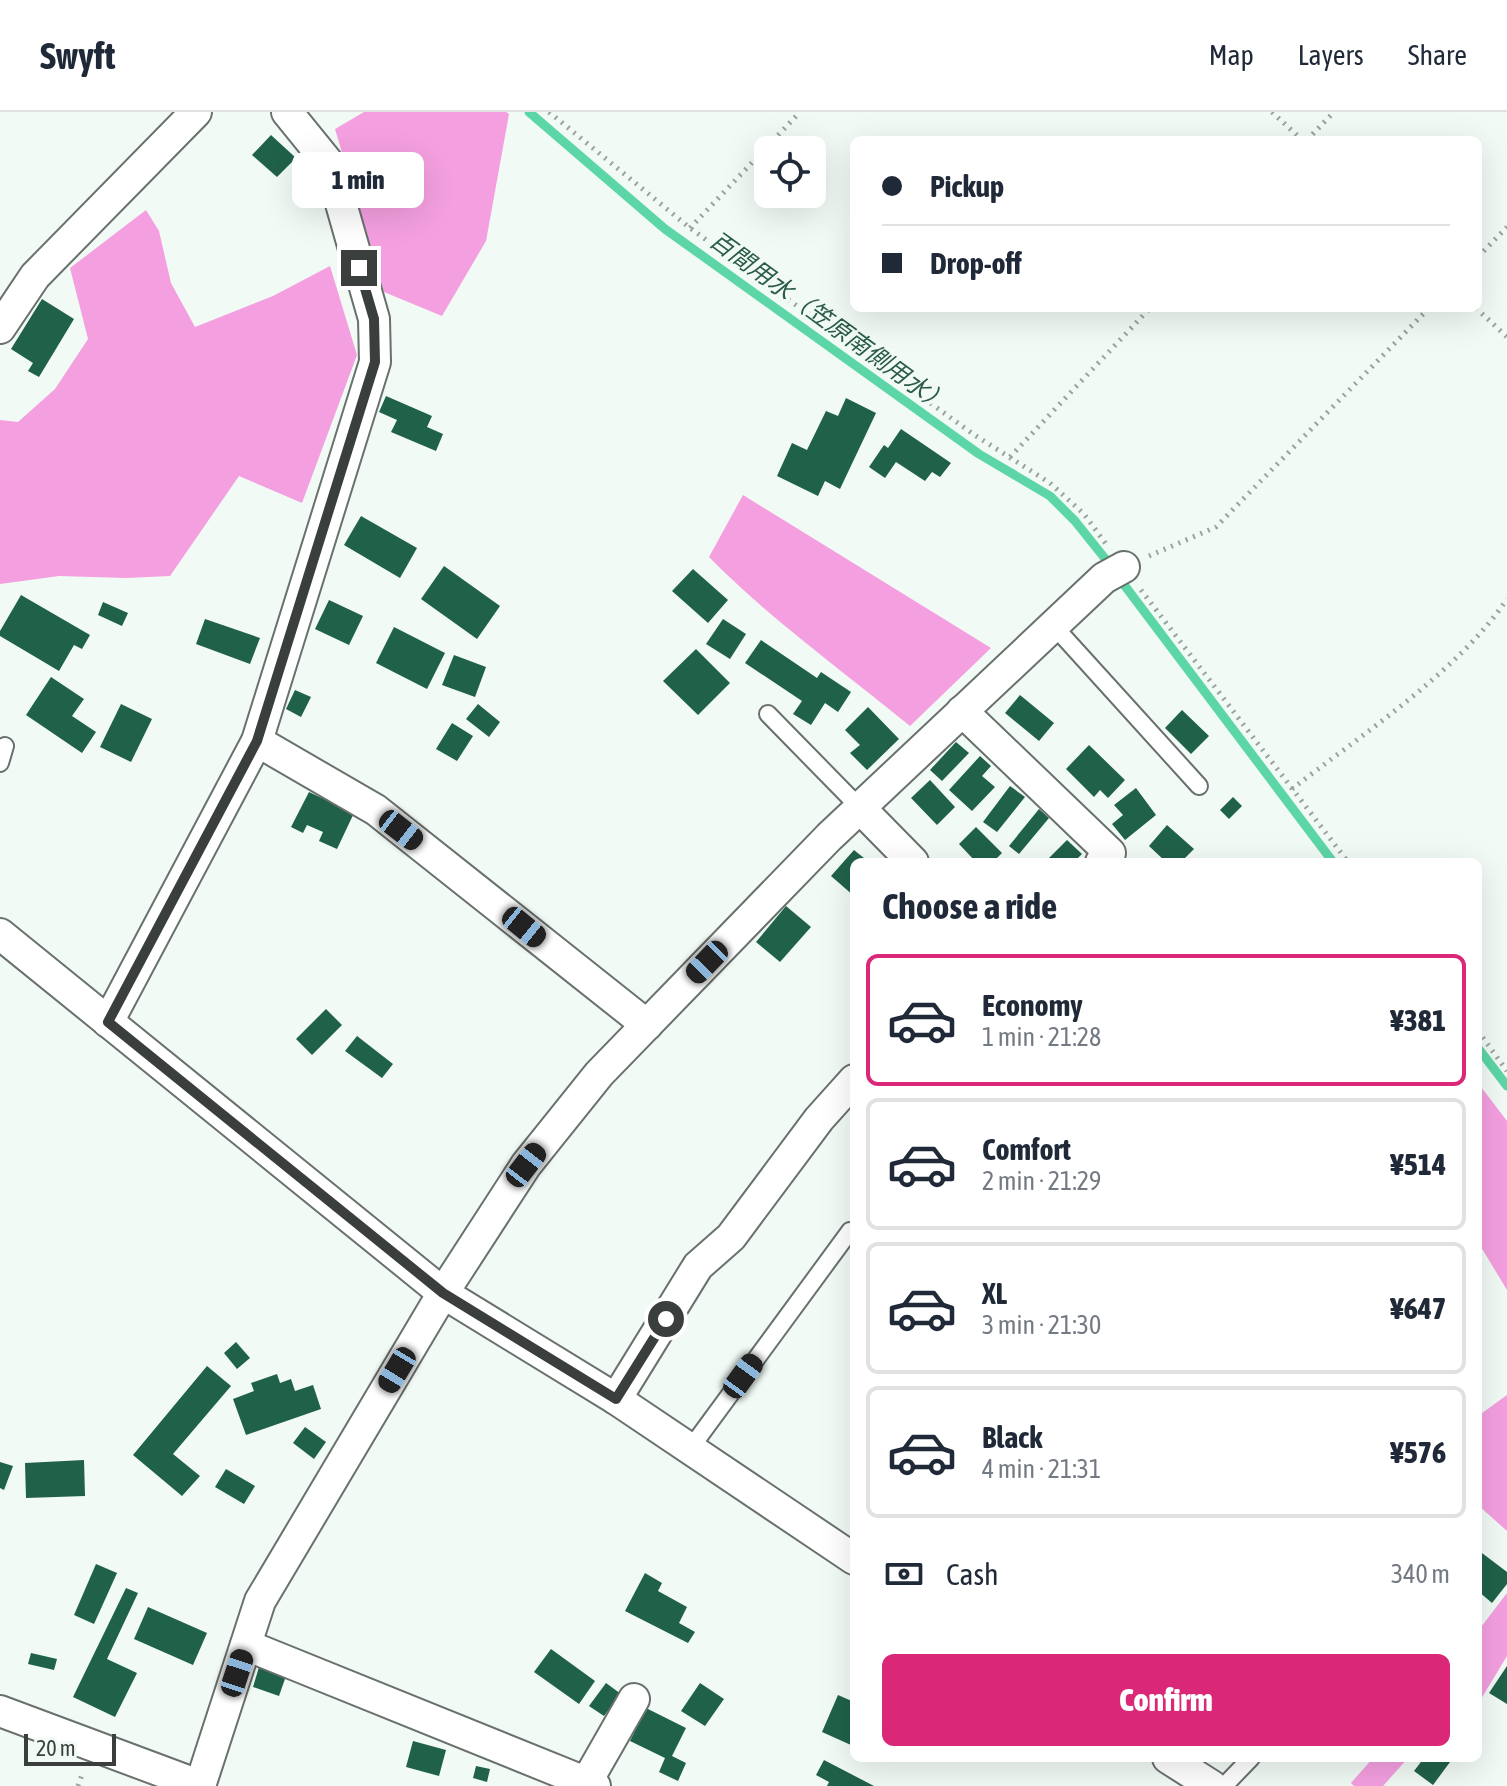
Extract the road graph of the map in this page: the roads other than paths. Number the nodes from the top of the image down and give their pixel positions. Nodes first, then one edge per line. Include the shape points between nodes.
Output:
1 (196, 112) edge
2 (287, 112) edge
3 (0, 328) edge
4 (1124, 567) road end
5 (1053, 625) junction
6 (962, 711) junction
7 (768, 714) dead end
8 (257, 741) junction
9 (1199, 786) dead end
10 (860, 808) junction
11 (909, 858) edge
12 (1105, 858) edge
13 (0, 934) edge
14 (108, 1022) junction
15 (647, 1025) junction
16 (850, 1084) edge
17 (850, 1231) edge
18 (443, 1293) junction
19 (616, 1399) junction
20 (690, 1449) junction
21 (850, 1556) edge
22 (246, 1645) junction
23 (634, 1699) dead end
24 (0, 1711) edge
25 (1174, 1762) edge
26 (1247, 1762) edge
27 (590, 1784) edge
28 (200, 1786) edge
29 (1212, 1786) edge
30 (1224, 1786) edge

1 - 3 street via 35,276
2 - 8 street via 330,165 374,319 375,362
4 - 5 street via 1104,578
5 - 6 street
5 - 9 lane
6 - 10 street
6 - 12 street via 1110,853
7 - 10 lane
8 - 14 street
8 - 15 street via 376,810
10 - 11 street
10 - 15 street
13 - 14 street
14 - 18 street
15 - 18 street via 599,1074 526,1165
16 - 19 street via 731,1237 698,1266
17 - 20 lane
18 - 19 street
18 - 22 street via 260,1601
19 - 20 street
20 - 21 street
22 - 27 street
22 - 28 street
23 - 27 street
24 - 28 street
25 - 29 street
26 - 30 lane

